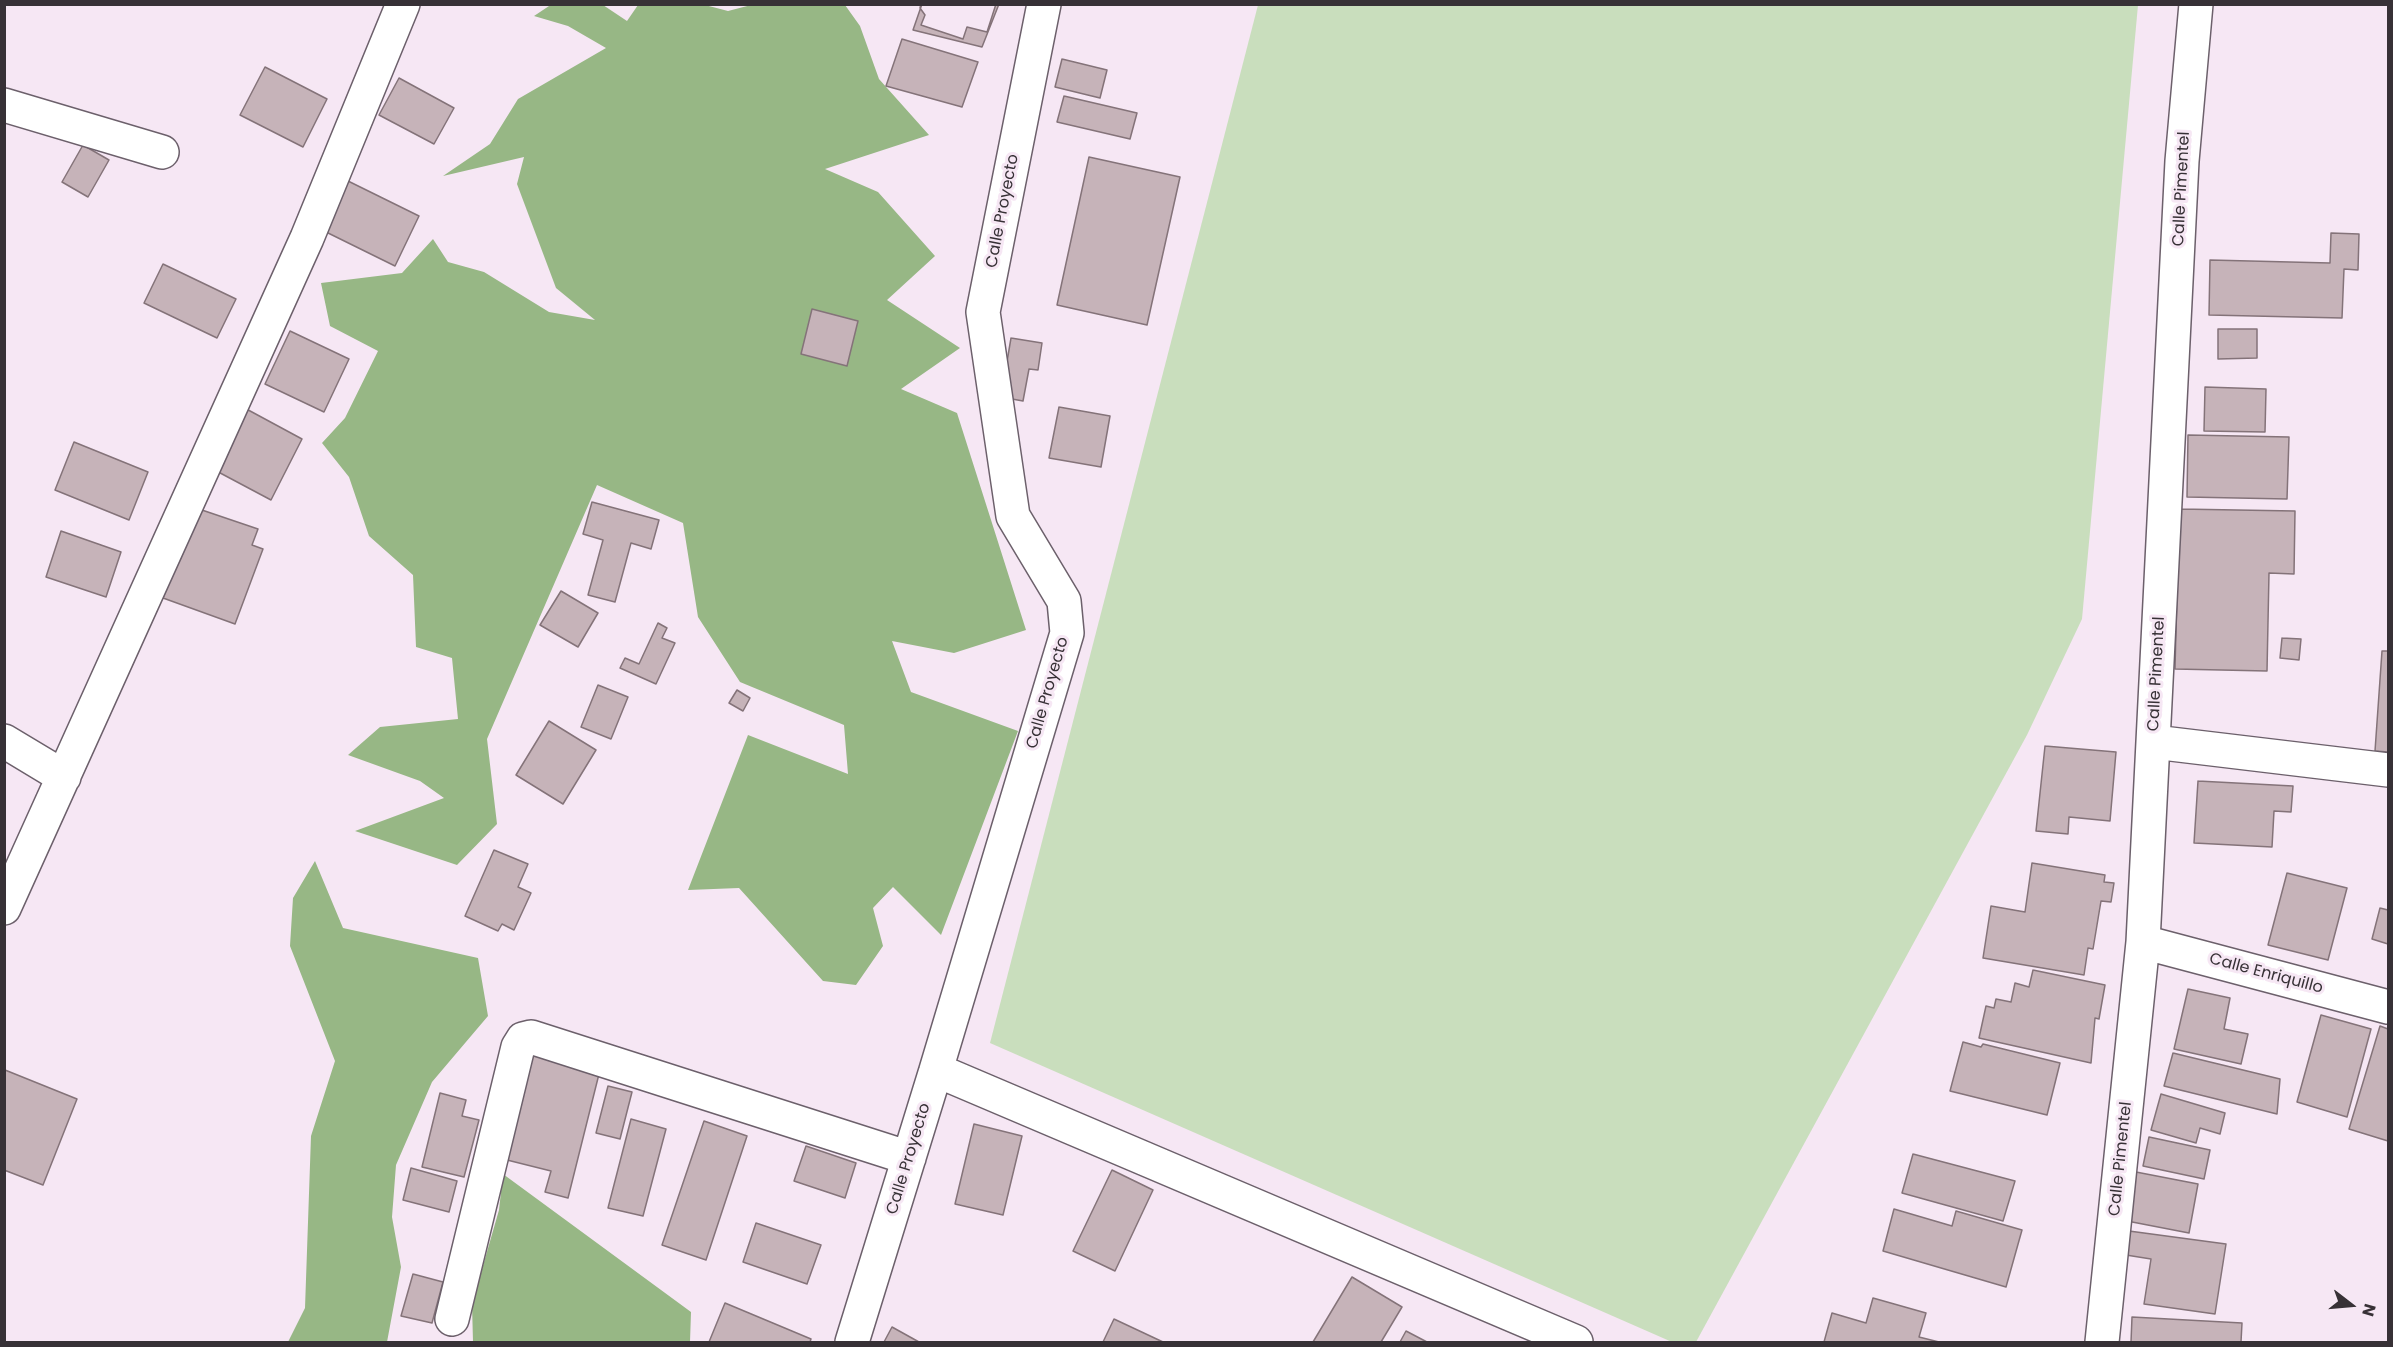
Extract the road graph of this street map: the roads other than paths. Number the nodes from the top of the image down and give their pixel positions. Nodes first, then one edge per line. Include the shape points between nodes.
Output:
1 (403, 4) edge
2 (1044, 4) edge
3 (2196, 4) edge
4 (4, 105) edge
5 (162, 152) dead end
6 (4, 741) edge
7 (2154, 742) junction
8 (2388, 770) edge
9 (64, 777) junction
10 (4, 908) edge
11 (2143, 942) junction
12 (2388, 1006) edge
13 (936, 1070) junction
14 (909, 1158) junction
15 (452, 1319) dead end
16 (852, 1342) edge
17 (1576, 1342) edge
18 (2102, 1342) edge

1 - 9 street via 307,238
2 - 13 street, Calle Proyecto via 983,312 1012,516 1064,601 1067,633
3 - 7 street, Calle Pimentel via 2182,161
4 - 5 street
6 - 9 street
7 - 8 street
7 - 11 street, Calle Pimentel
9 - 10 street
11 - 12 street, Calle Enriquillo
11 - 18 street, Calle Pimentel
13 - 14 street, Calle Proyecto
13 - 17 street
14 - 15 street via 531,1037 523,1039
14 - 16 street, Calle Proyecto

